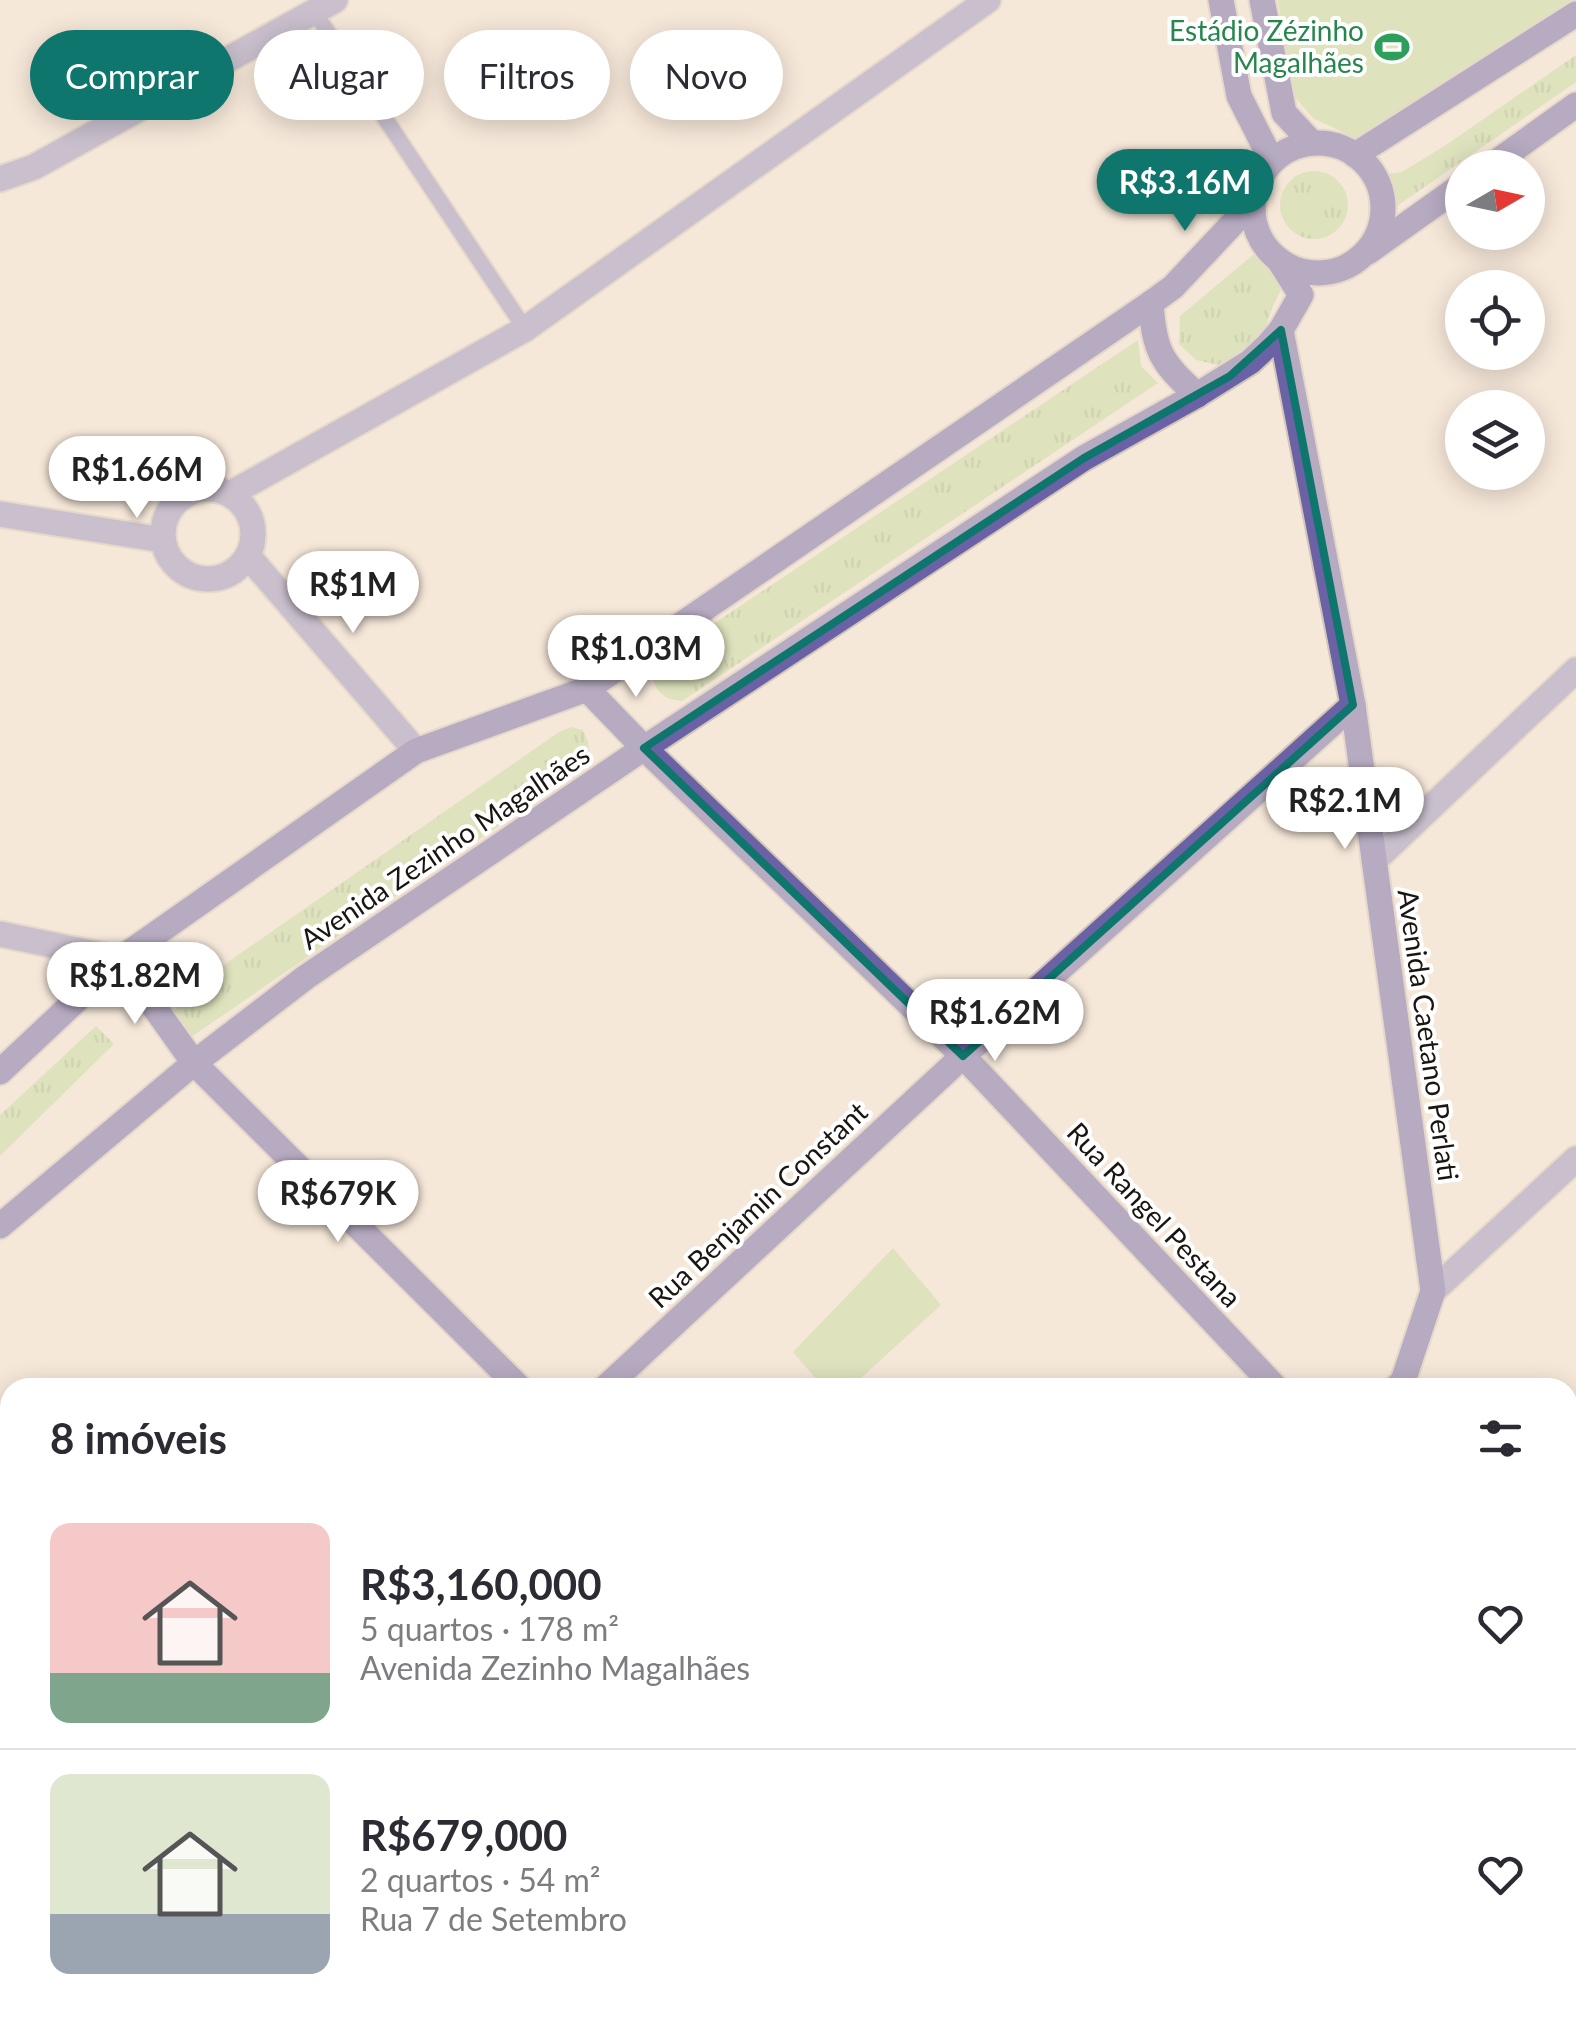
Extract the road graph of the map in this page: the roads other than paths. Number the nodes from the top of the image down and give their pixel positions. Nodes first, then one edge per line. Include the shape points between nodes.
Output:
1 (988, 0) edge
2 (1221, 0) edge
3 (1262, 0) edge
4 (325, 6) edge
5 (1576, 14) edge
6 (1576, 105) edge
7 (1312, 143) junction
8 (1513, 150) edge
9 (1355, 155) junction
10 (1272, 161) junction
11 (0, 179) edge
12 (1445, 197) edge
13 (1253, 202) junction
14 (1364, 255) junction
15 (1280, 262) junction
16 (1151, 304) junction
17 (525, 329) junction
18 (1281, 330) junction
19 (1197, 396) junction
20 (230, 494) junction
21 (0, 514) edge
22 (164, 540) junction
23 (248, 556) junction
24 (1576, 670) edge
25 (587, 689) junction
26 (1353, 705) junction
27 (644, 748) junction
28 (416, 751) junction
29 (1374, 862) junction
30 (0, 934) edge
31 (120, 958) junction
32 (963, 1056) junction
33 (194, 1063) junction
34 (0, 1072) edge
35 (1576, 1158) edge
36 (0, 1226) edge
37 (1433, 1292) junction
38 (510, 1378) edge
39 (616, 1378) edge
40 (1267, 1378) edge
41 (1403, 1378) edge

1 - 17 street
2 - 10 street via 1239,96
3 - 7 street via 1284,113
4 - 11 street via 34,167
4 - 17 lane
5 - 9 street
6 - 8 street
7 - 9 street
7 - 10 street
9 - 14 street via 1372,171 1382,203 1377,236
10 - 13 street
12 - 14 street
13 - 15 street via 1264,246
13 - 16 street
14 - 15 street via 1323,274
15 - 18 street, Avenida Zezinho Magalhães via 1301,295
16 - 19 street via 1159,354
16 - 25 street
17 - 20 street
18 - 19 street, Avenida Zezinho Magalhães via 1250,362
18 - 26 street, Avenida Caetano Perlati
19 - 27 street, Avenida Zezinho Magalhães via 1084,458
20 - 22 street via 202,489 177,501
20 - 23 street via 249,514
21 - 22 street
22 - 23 street via 176,566 200,579 228,576
23 - 28 street
24 - 29 street
25 - 27 street, Rua Rangel Pestana
25 - 28 street
26 - 29 street, Avenida Caetano Perlati
26 - 32 street, Rua Benjamin Constant
27 - 32 street, Rua Rangel Pestana
27 - 33 street, Avenida Zezinho Magalhães via 306,977
28 - 31 street
29 - 37 street, Avenida Caetano Perlati
30 - 31 street
31 - 33 street
31 - 34 street
32 - 39 street, Rua Benjamin Constant
32 - 40 street, Rua Rangel Pestana
33 - 36 street, Avenida Zezinho Magalhães
33 - 38 street
35 - 37 street
37 - 41 street, Avenida Caetano Perlati

